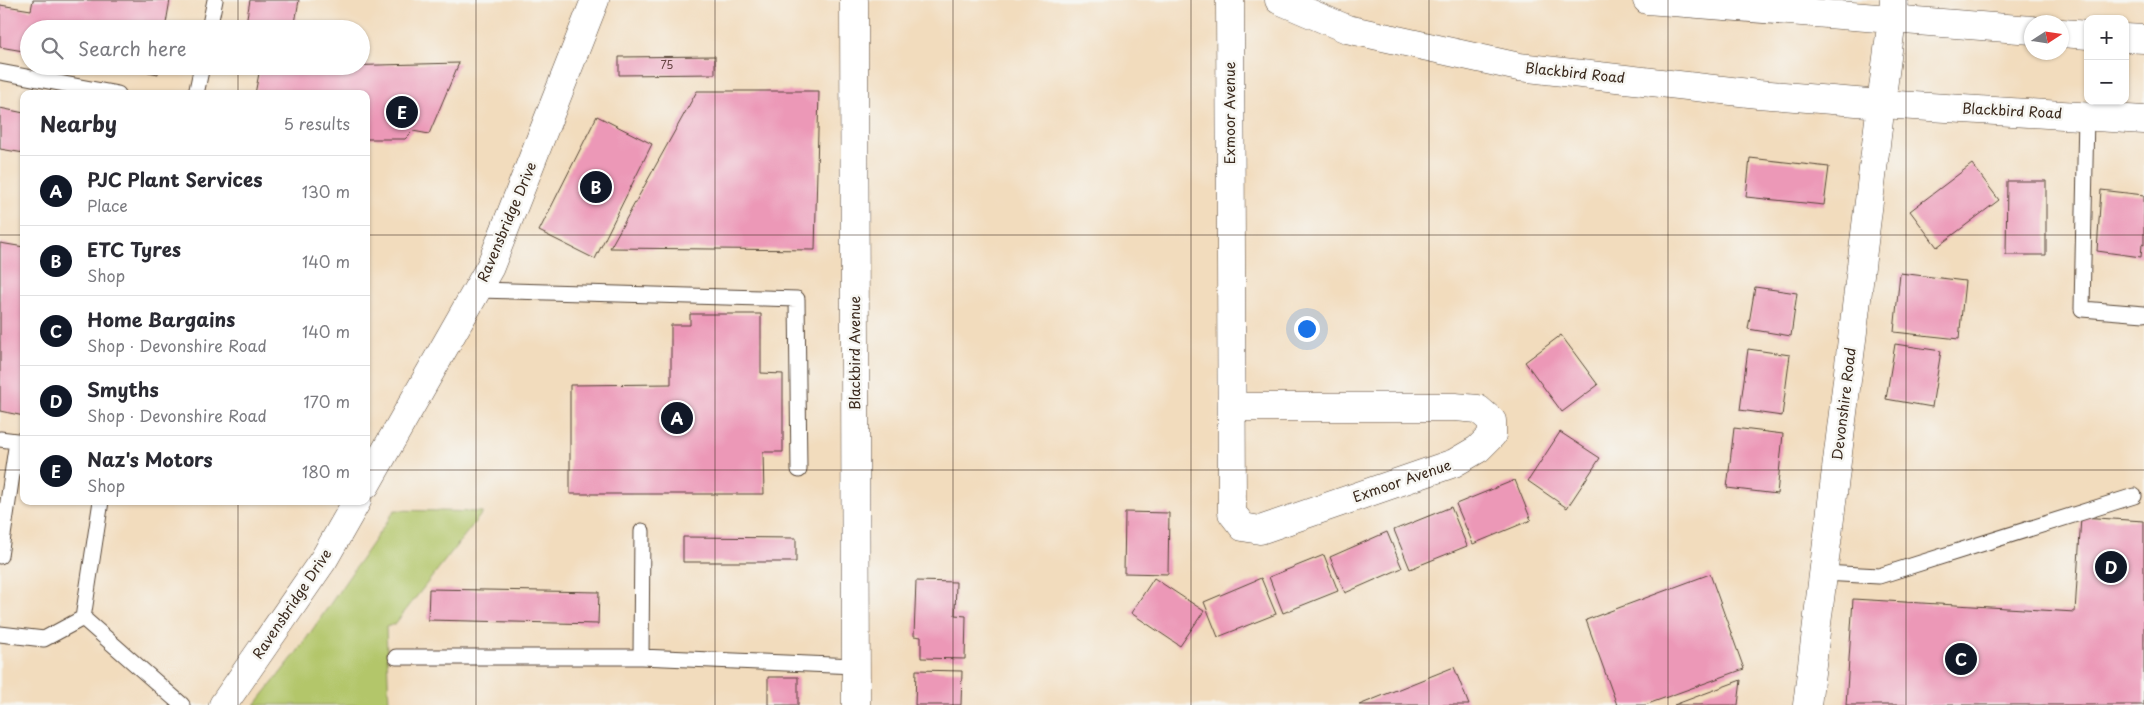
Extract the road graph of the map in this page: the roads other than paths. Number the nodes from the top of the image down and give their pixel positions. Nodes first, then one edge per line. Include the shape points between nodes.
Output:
1 (215, 0) edge
2 (595, 0) edge
3 (854, 0) edge
4 (1230, 0) edge
5 (1279, 0) edge
6 (1647, 0) edge
7 (1893, 10) edge
8 (211, 20) edge
9 (2024, 29) edge
10 (2069, 34) edge
11 (2084, 35) edge
12 (2129, 38) edge
13 (2144, 40) edge
14 (0, 72) edge
15 (200, 75) edge
16 (97, 90) edge
17 (197, 90) edge
18 (1881, 104) junction
19 (2086, 115) junction
20 (2144, 120) edge
21 (478, 290) junction
22 (2144, 314) edge
23 (1232, 407) junction
24 (0, 439) edge
25 (20, 442) edge
26 (20, 447) edge
27 (799, 470) dead end
28 (370, 478) edge
29 (2134, 496) dead end
30 (100, 505) edge
31 (355, 505) edge
32 (642, 531) dead end
33 (0, 556) edge
34 (1823, 573) junction
35 (83, 618) junction
36 (0, 634) edge
37 (396, 657) dead end
38 (642, 657) junction
39 (856, 666) junction
40 (182, 705) edge
41 (223, 705) edge
42 (856, 705) edge
43 (1807, 705) edge

1 - 8 lane
2 - 21 street, Ravensbridge Drive via 490,267
3 - 39 street, Blackbird Avenue
4 - 23 street, Exmoor Avenue
5 - 18 street, Blackbird Road via 1347,29 1519,67 1758,94
6 - 7 street
7 - 9 street
7 - 18 street
10 - 11 street
12 - 13 street
14 - 16 lane
15 - 17 lane
18 - 19 street, Blackbird Road
18 - 34 street, Devonshire Road
19 - 20 street, Blackbird Road
19 - 22 lane via 2082,309
21 - 27 lane via 797,300
21 - 28 street, Ravensbridge Drive
23 - 23 street, Exmoor Avenue via 1478,409 1492,421 1492,435 1478,449 1454,463 1260,530 1243,527 1232,513
24 - 25 lane
26 - 33 lane
29 - 34 lane via 1879,576
30 - 35 lane
31 - 41 street, Ravensbridge Drive via 324,559
32 - 38 lane
34 - 43 street, Devonshire Road
35 - 36 lane via 44,639
35 - 40 lane
37 - 38 lane
38 - 39 lane
39 - 42 street, Blackbird Avenue

